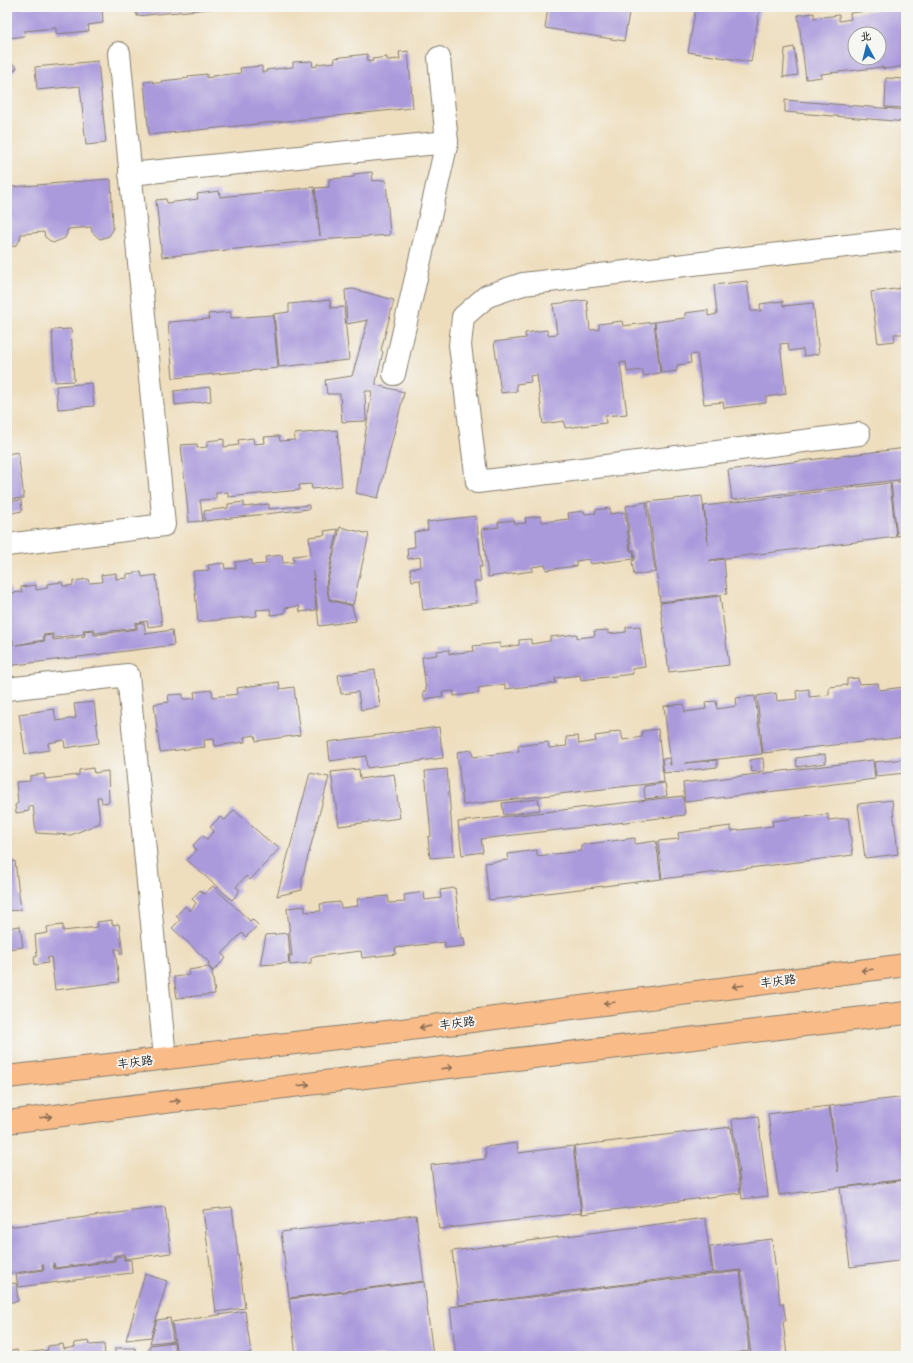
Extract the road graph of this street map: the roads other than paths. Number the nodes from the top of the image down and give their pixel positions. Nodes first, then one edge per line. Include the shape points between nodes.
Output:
1 (119, 53) dead end
2 (438, 58) dead end
3 (447, 142) junction
4 (130, 174) junction
5 (906, 239) edge
6 (394, 374) dead end
7 (859, 434) dead end
8 (7, 545) edge
9 (7, 689) edge
10 (906, 965) edge
11 (906, 1013) edge
12 (164, 1058) junction
13 (7, 1077) edge
14 (7, 1122) edge

1 - 4 street
2 - 3 street
3 - 4 street
3 - 6 street
4 - 8 street via 164,525
5 - 7 street via 523,284 487,296 463,318 460,345 477,482
9 - 12 street via 128,675
10 -> 12 main road, 丰庆路
14 -> 11 main road
12 - 13 main road, 丰庆路

